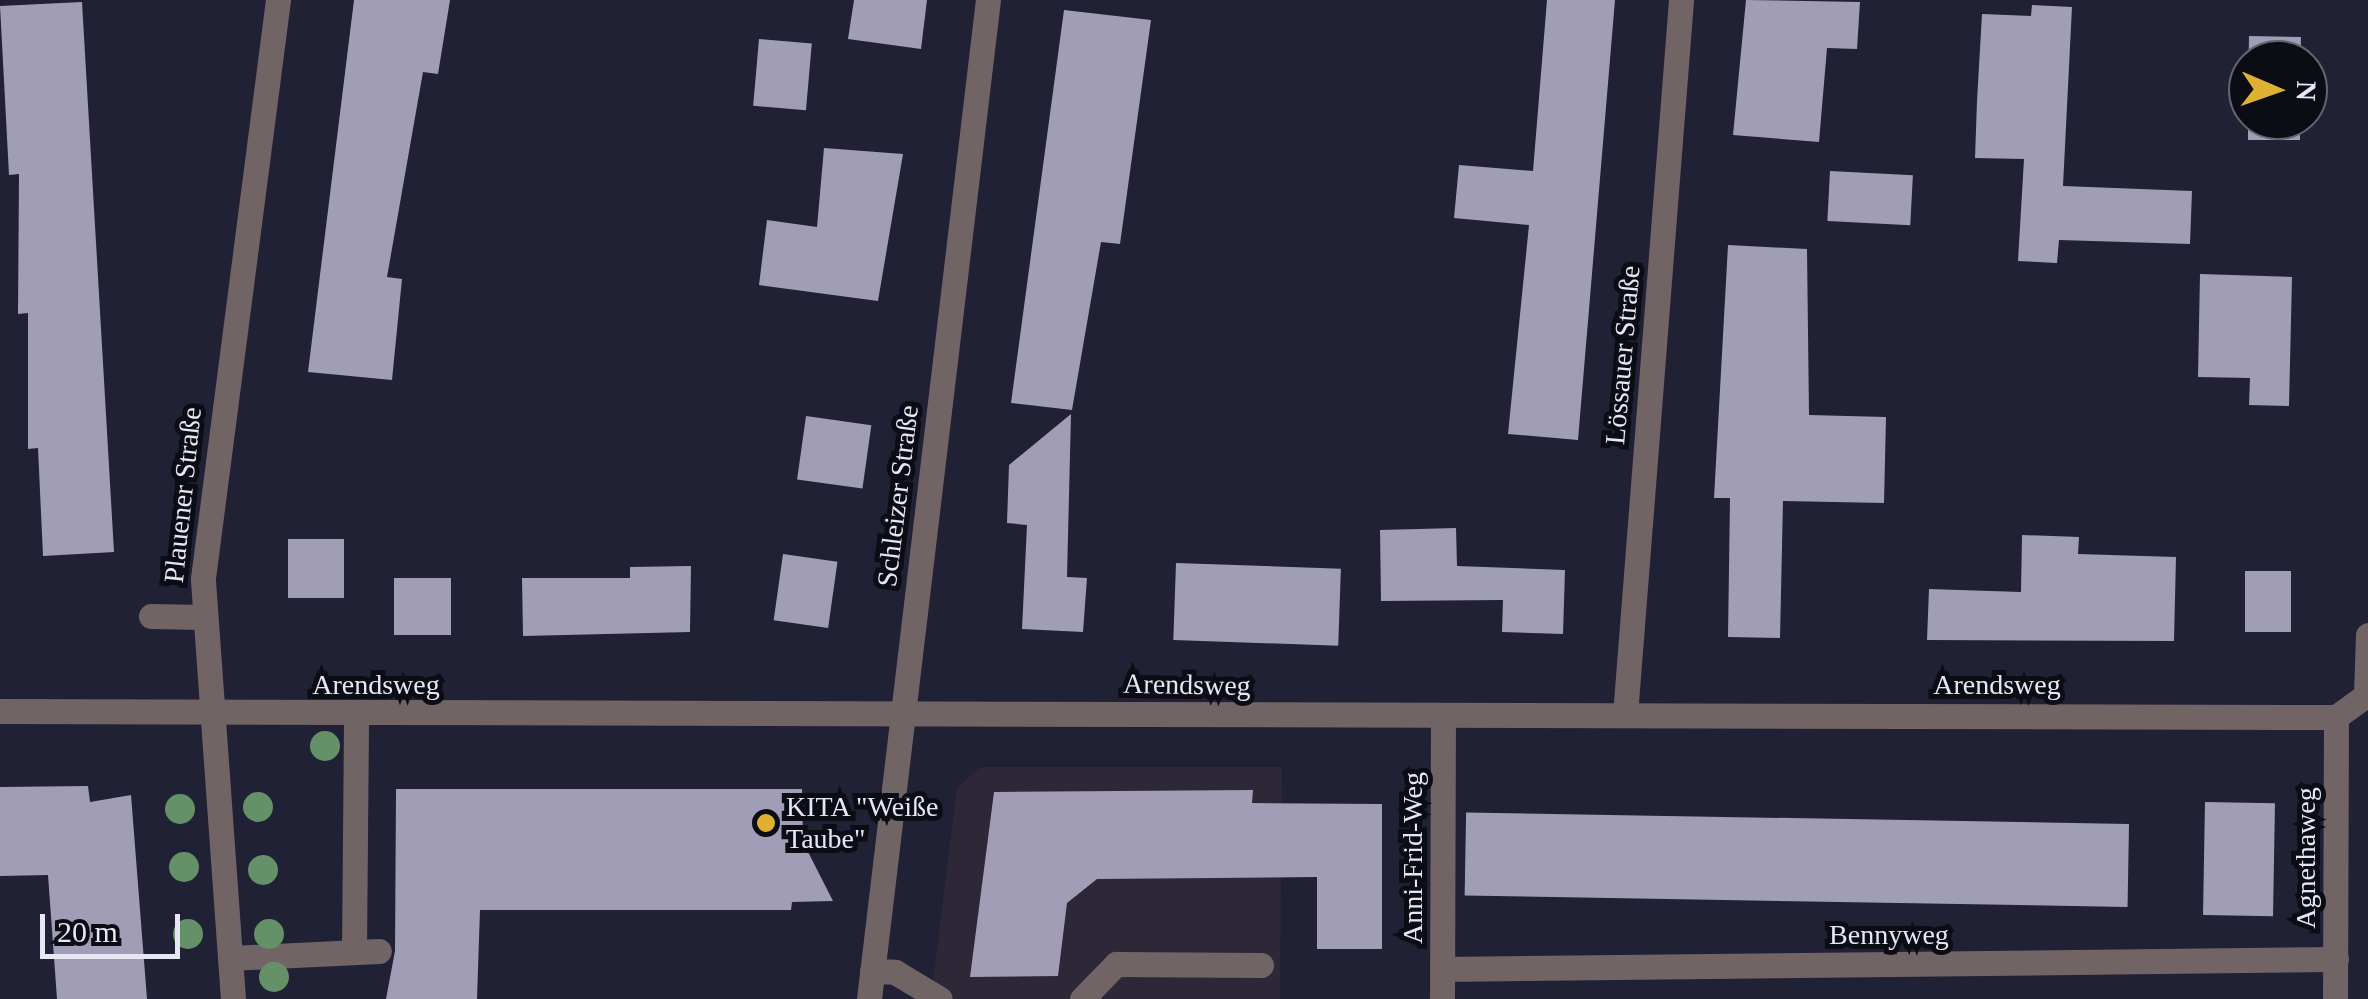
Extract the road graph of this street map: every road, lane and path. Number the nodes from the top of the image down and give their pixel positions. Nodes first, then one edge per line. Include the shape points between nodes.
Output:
1 (278, 0) edge
2 (988, 0) edge
3 (1681, 0) edge
4 (151, 616) dead end
5 (203, 617) junction
6 (2368, 635) edge
7 (2366, 695) edge
8 (0, 711) edge
9 (901, 711) junction
10 (1625, 714) junction
11 (356, 715) junction
12 (208, 716) junction
13 (2336, 717) junction
14 (1443, 718) junction
15 (230, 958) junction
16 (2336, 958) junction
17 (1262, 965) dead end
18 (1442, 969) junction
19 (872, 971) junction
20 (232, 999) edge
21 (869, 999) edge
22 (940, 999) edge
23 (1082, 999) edge
24 (1442, 999) edge
25 (2335, 999) edge

1 - 5 street, Plauener Straße via 238,270
2 - 9 street, Schleizer Straße
3 - 10 street, Lössauer Straße
4 - 5 street
5 - 12 street, Plauener Straße
6 - 7 street
7 - 13 street
8 - 12 street, Arendsweg
9 - 11 street, Arendsweg
9 - 14 street, Arendsweg
9 - 19 street, Schleizer Straße
10 - 13 street, Arendsweg
10 - 14 street, Arendsweg
11 - 12 street, Arendsweg
11 - 15 street via 366,951
12 - 15 street, Plauener Straße
13 - 16 street, Agnethaweg
14 - 18 street, Anni-Frid-Weg
15 - 20 street, Plauener Straße
16 - 18 street, Bennyweg
16 - 25 street, Agnethaweg
17 - 23 street via 1116,964
18 - 24 street, Anni-Frid-Weg
19 - 21 street, Schleizer Straße
19 - 22 street via 894,972

